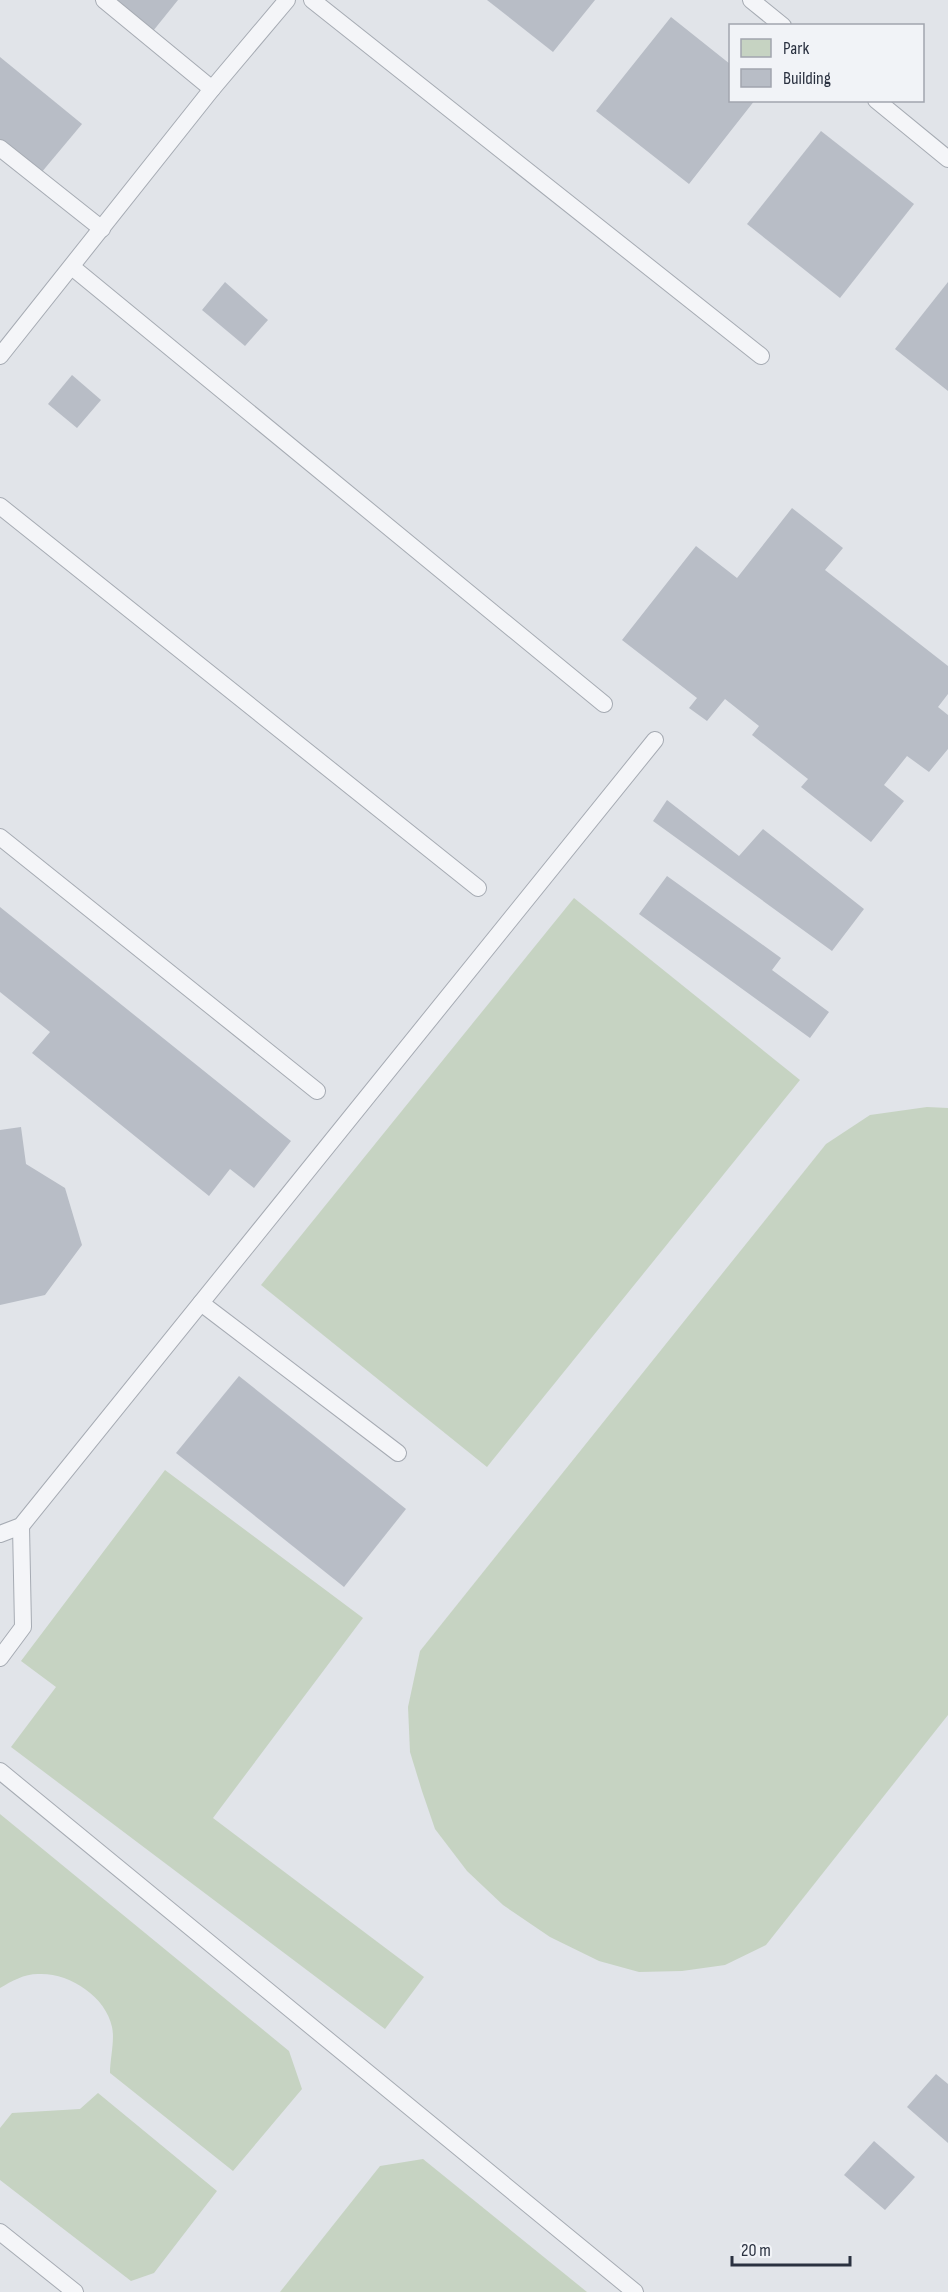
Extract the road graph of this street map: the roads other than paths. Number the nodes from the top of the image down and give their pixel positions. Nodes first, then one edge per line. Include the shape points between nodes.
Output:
1 (104, 0) edge
2 (287, 0) edge
3 (312, 0) edge
4 (751, 0) edge
5 (781, 24) edge
6 (212, 89) junction
7 (878, 102) edge
8 (0, 148) edge
9 (948, 159) edge
10 (102, 229) junction
11 (72, 267) junction
12 (0, 356) edge
13 (760, 356) dead end
14 (0, 506) edge
15 (604, 704) dead end
16 (655, 740) dead end
17 (0, 837) edge
18 (478, 888) dead end
19 (317, 1091) dead end
20 (201, 1303) junction
21 (398, 1454) dead end
22 (21, 1526) junction
23 (0, 1534) edge
24 (0, 1658) edge
25 (0, 1772) edge
26 (0, 2232) edge
27 (75, 2292) edge
28 (635, 2292) edge

1 - 6 lane
2 - 6 lane
3 - 13 lane
4 - 5 lane
6 - 10 lane
7 - 9 lane
8 - 10 lane
10 - 11 lane
11 - 12 lane
11 - 15 lane
14 - 18 lane
16 - 20 lane
17 - 19 lane
20 - 21 lane
20 - 22 lane
22 - 23 lane
22 - 24 lane via 23,1627
25 - 28 lane
26 - 27 lane

